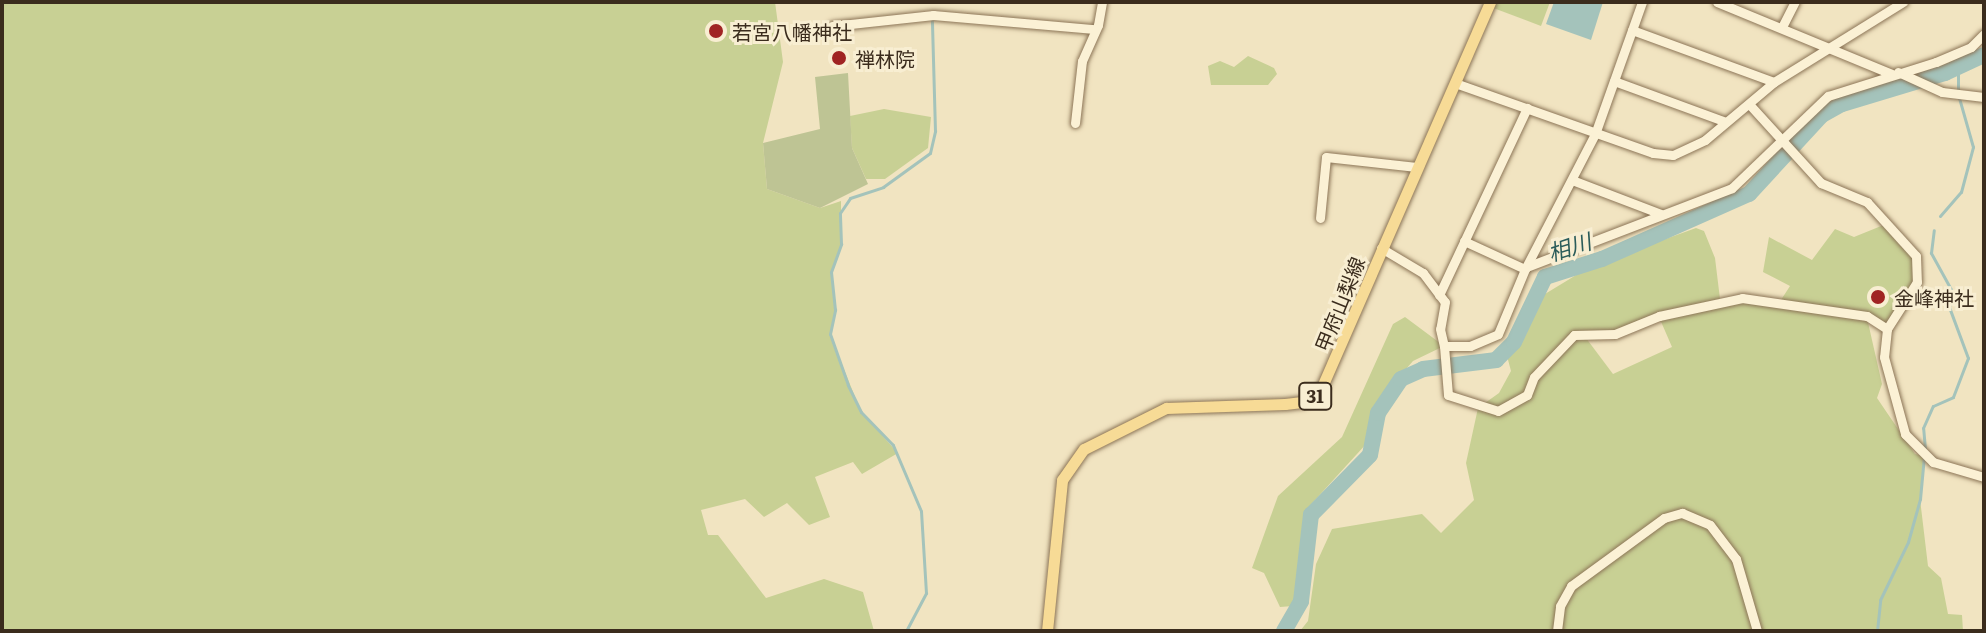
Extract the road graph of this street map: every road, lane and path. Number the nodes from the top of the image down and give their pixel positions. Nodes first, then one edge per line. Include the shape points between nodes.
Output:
1 (1102, 2) edge
2 (1490, 2) edge
3 (1642, 2) edge
4 (1717, 2) edge
5 (1795, 2) edge
6 (1897, 3) edge
7 (1731, 4) edge
8 (832, 26) dead end
9 (1782, 27) junction
10 (1094, 29) junction
11 (1632, 30) junction
12 (1984, 34) edge
13 (1830, 47) junction
14 (1898, 74) junction
15 (1614, 81) junction
16 (1774, 82) junction
17 (1455, 83) junction
18 (1984, 97) edge
19 (1749, 104) junction
20 (1527, 108) junction
21 (1726, 122) junction
22 (1075, 123) dead end
23 (1595, 134) junction
24 (1782, 144) junction
25 (1416, 167) junction
26 (1572, 180) junction
27 (1661, 214) junction
28 (1320, 218) dead end
29 (1464, 241) junction
30 (1381, 248) junction
31 (1527, 268) junction
32 (1439, 295) junction
33 (1887, 329) junction
34 (1444, 346) junction
35 (1984, 477) edge
36 (1047, 631) edge
37 (1557, 631) edge
38 (1757, 631) edge

1 - 10 street
2 - 17 main road, 甲府山梨線 / 31
3 - 11 street
4 - 7 street
5 - 9 street
6 - 13 street
7 - 9 street
8 - 10 street via 933,15
9 - 13 street
10 - 22 street via 1082,61
11 - 15 street
11 - 16 street
12 - 14 street via 1971,47
13 - 14 street
13 - 16 street
14 - 18 street via 1928,87
14 - 24 street via 1828,96
15 - 21 street
15 - 23 street
16 - 19 street
17 - 20 street
17 - 25 main road, 甲府山梨線 / 31
19 - 21 street
19 - 24 street
20 - 23 street
20 - 29 street
21 - 23 street via 1695,147 1673,155
23 - 26 street
24 - 27 street via 1732,188
24 - 33 street via 1821,183 1867,202 1916,256 1917,282
25 - 28 street via 1326,157
25 - 30 main road, 甲府山梨線 / 31
26 - 27 street
26 - 31 street
27 - 31 street
29 - 31 street
29 - 32 street
30 - 32 street via 1423,273
30 - 36 main road, 甲府山梨線 / 31 via 1328,377 1314,397 1285,404 1166,408 1084,449 1062,480
31 - 34 street via 1498,334 1470,346
32 - 34 street via 1447,306 1440,329
33 - 34 street via 1867,316 1720,299 1659,316 1636,329 1574,335 1534,377 1527,395 1498,411 1448,395
33 - 35 street via 1884,357 1898,420 1924,457
37 - 38 street via 1560,606 1571,586 1664,518 1682,513 1710,525 1736,559

